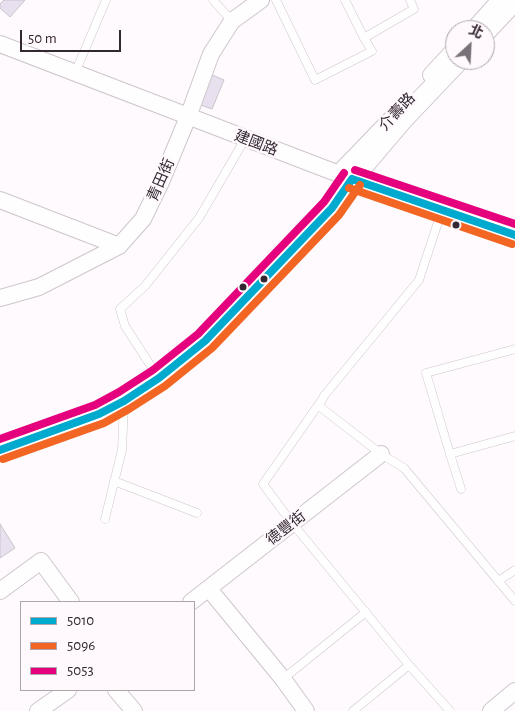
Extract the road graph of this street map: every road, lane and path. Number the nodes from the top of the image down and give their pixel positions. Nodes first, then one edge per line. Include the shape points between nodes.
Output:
1 (106, 0) edge
2 (213, 0) edge
3 (261, 0) edge
4 (276, 0) edge
5 (345, 0) edge
6 (410, 0) edge
7 (500, 0) edge
8 (515, 0) edge
9 (515, 8) edge
10 (481, 20) edge
11 (232, 21) junction
12 (495, 21) edge
13 (495, 29) edge
14 (364, 38) junction
15 (0, 44) edge
16 (445, 60) edge
17 (449, 70) edge
18 (459, 70) edge
19 (75, 73) junction
20 (188, 117) junction
21 (245, 139) junction
22 (349, 178) junction
23 (0, 200) edge
24 (442, 210) junction
25 (515, 235) edge
26 (119, 246) junction
27 (0, 298) edge
28 (515, 349) edge
29 (159, 378) junction
30 (324, 396) junction
31 (124, 401) junction
32 (515, 436) edge
33 (0, 450) edge
34 (381, 454) junction
35 (450, 454) junction
36 (114, 481) junction
37 (461, 489) dead end
38 (197, 513) dead end
39 (105, 519) dead end
40 (292, 523) junction
41 (515, 570) edge
42 (498, 581) junction
43 (209, 589) junction
44 (0, 591) edge
45 (70, 601) edge
46 (192, 601) edge
47 (515, 601) edge
48 (366, 612) junction
49 (409, 665) junction
50 (282, 678) junction
51 (67, 691) edge
52 (117, 691) edge
53 (515, 691) edge
54 (38, 711) edge
55 (134, 711) edge
56 (306, 711) edge
57 (353, 711) edge
58 (450, 711) edge
59 (491, 711) edge

1 - 19 lane
2 - 11 lane
3 - 11 street, 青田街
4 - 14 lane via 315,80 372,51
5 - 14 lane
6 - 14 lane via 414,9
7 - 10 street
8 - 12 street
9 - 13 street
11 - 20 street, 青田街 via 211,54
15 - 19 street, 建國路
16 - 22 street, 介壽路 via 389,122
17 - 22 street, 介壽路
18 - 22 street, 介壽路 via 410,126
19 - 20 street, 建國路
20 - 21 street, 建國路
20 - 26 street, 青田街 via 143,219
21 - 22 street, 建國路
21 - 29 lane via 198,218 145,286 120,309 125,326
22 - 24 street, 建國路
22 - 29 street, 介壽路 via 332,208 205,341
23 - 26 street
24 - 25 street, 建國路
24 - 30 lane via 419,280
26 - 27 street, 青田街 via 38,287
28 - 35 lane via 426,373
29 - 31 street, 介壽路
30 - 34 lane via 319,406
30 - 40 lane via 263,484
31 - 33 street, 介壽路 via 99,414
31 - 36 lane via 122,450
32 - 35 lane
34 - 40 street, 德豐街
34 - 42 lane via 404,468
35 - 37 lane
36 - 38 lane
36 - 39 lane
40 - 43 street, 德豐街
40 - 48 lane
41 - 42 lane
42 - 47 lane
43 - 46 street, 德豐街
43 - 50 street
44 - 45 street via 42,561
48 - 49 lane
48 - 50 lane
49 - 57 lane
49 - 58 lane
50 - 56 street
51 - 54 street
52 - 55 street
53 - 59 street

